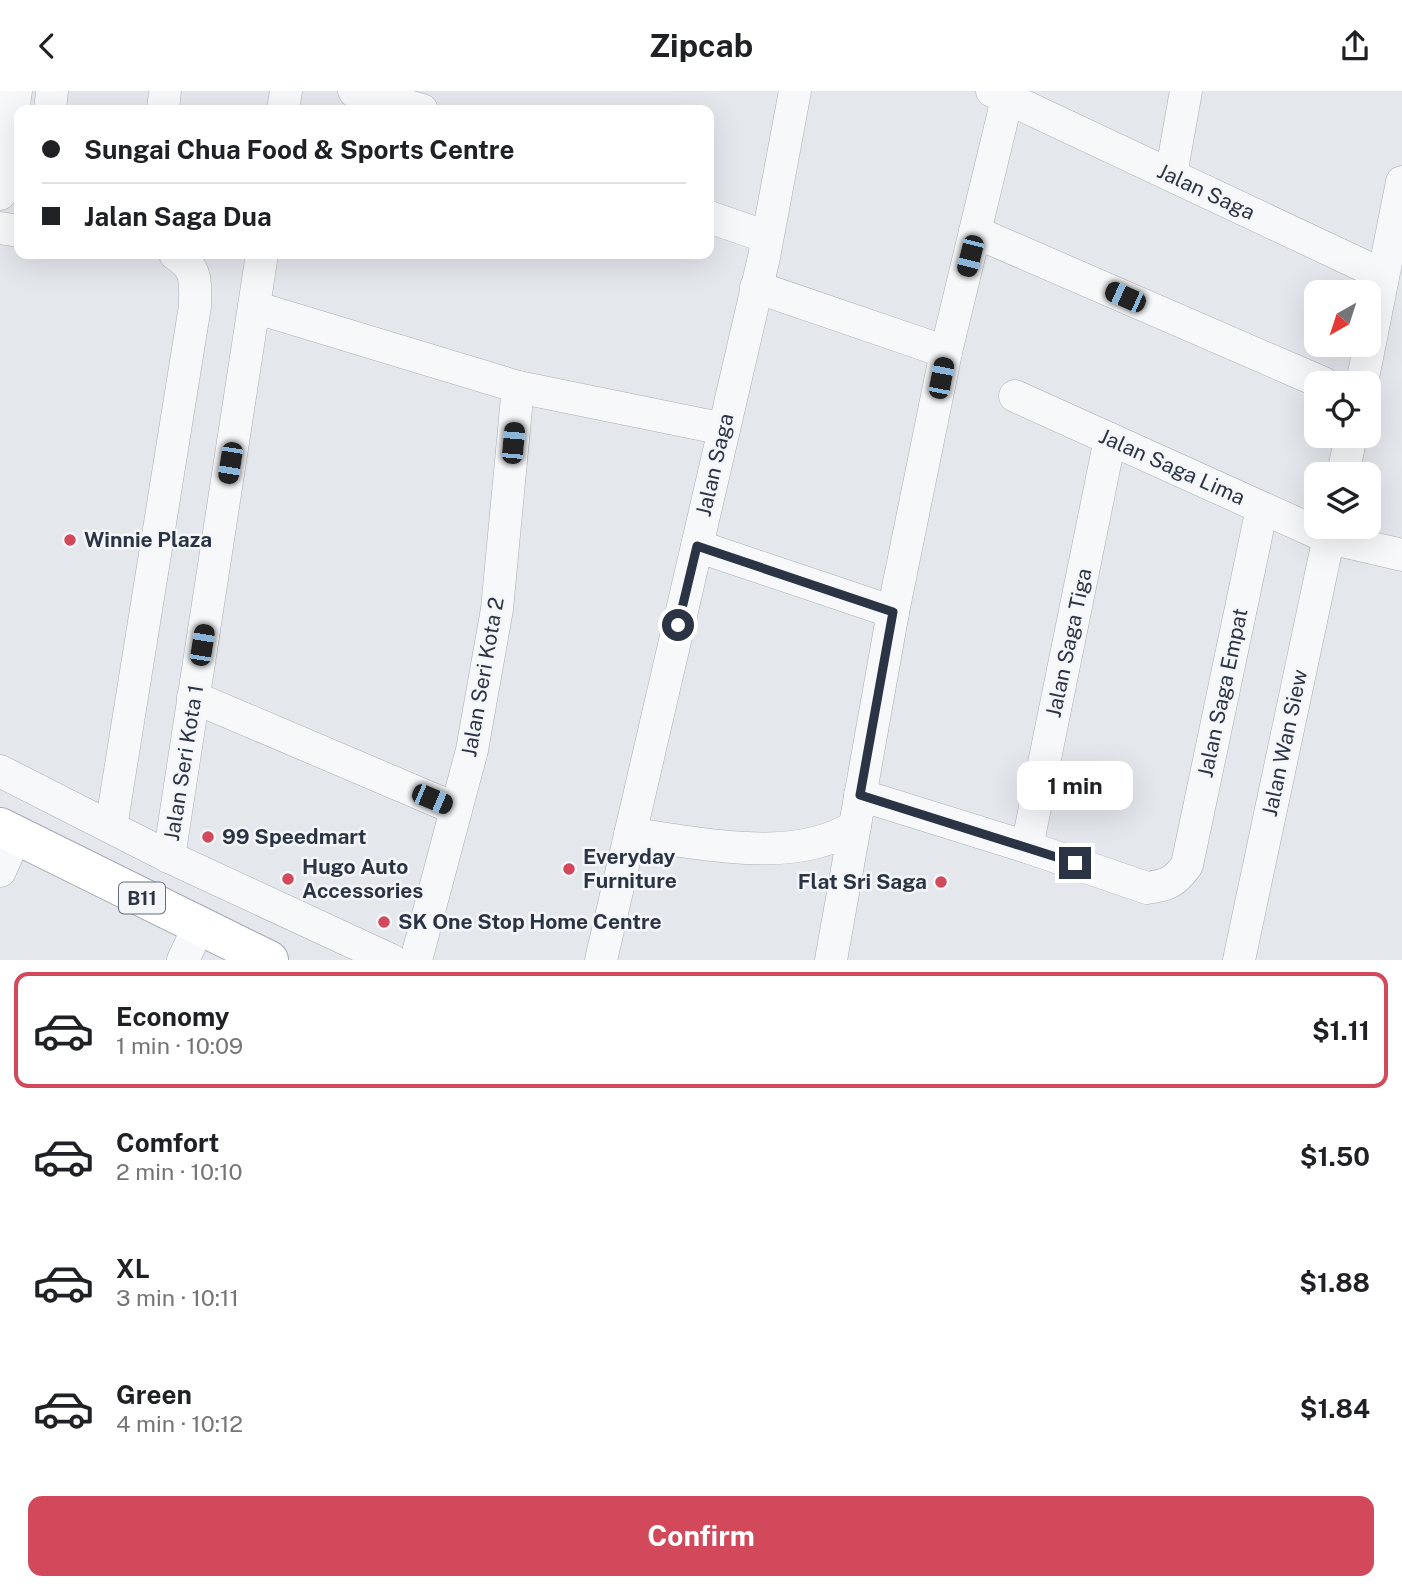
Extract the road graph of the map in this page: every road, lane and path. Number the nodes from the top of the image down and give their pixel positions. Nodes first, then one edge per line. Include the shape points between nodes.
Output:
1 (16, 91) edge
2 (354, 91) edge
3 (794, 91) edge
4 (1186, 91) edge
5 (999, 95) edge
6 (404, 105) edge
7 (1171, 175) junction
8 (1, 181) edge
9 (1402, 182) edge
10 (714, 219) edge
11 (975, 232) junction
12 (767, 237) junction
13 (183, 259) edge
14 (261, 259) edge
15 (1383, 275) junction
16 (756, 287) junction
17 (254, 307) junction
18 (946, 352) junction
19 (1364, 371) edge
20 (1304, 374) edge
21 (518, 387) junction
22 (1015, 396) dead end
23 (724, 429) junction
24 (1110, 439) junction
25 (1262, 508) junction
26 (1304, 523) edge
27 (1329, 539) edge
28 (1352, 539) edge
29 (697, 546) junction
30 (1402, 555) edge
31 (893, 612) junction
32 (193, 697) junction
33 (0, 771) edge
34 (456, 809) junction
35 (858, 810) junction
36 (111, 827) junction
37 (8, 831) edge
38 (630, 834) junction
39 (1027, 847) junction
40 (169, 857) junction
41 (0, 871) edge
42 (191, 943) edge
43 (269, 960) edge
44 (391, 960) edge
45 (416, 960) edge
46 (601, 960) edge
47 (831, 960) edge
48 (1239, 960) edge

1 - 8 street
2 - 6 street
3 - 12 street, Jalan Saga
4 - 7 street
5 - 7 street, Jalan Saga
5 - 11 street
7 - 15 street, Jalan Saga
9 - 15 street
10 - 12 street
11 - 18 street
11 - 20 street
12 - 16 street, Jalan Saga
13 - 36 street via 195,278 195,306
14 - 17 street, Jalan Seri Kota 1
15 - 19 street
16 - 18 street
16 - 23 street, Jalan Saga
17 - 21 street
17 - 32 street, Jalan Seri Kota 1
18 - 31 street
21 - 23 street
21 - 34 street, Jalan Seri Kota 2 via 497,608 472,750
22 - 24 street, Jalan Saga Lima
23 - 29 street, Jalan Saga
24 - 25 street, Jalan Saga Lima
24 - 39 street, Jalan Saga Tiga
25 - 26 street, Jalan Saga Lima
25 - 39 street, Jalan Saga Empat via 1187,865 1165,886 1147,888
27 - 48 street, Jalan Wan Siew
28 - 30 street, Jalan Saga Lima
29 - 31 street
29 - 38 street, Jalan Saga
31 - 35 street
32 - 34 street
32 - 40 street, Jalan Seri Kota 1
33 - 36 street
34 - 45 street, Jalan Seri Kota 2
35 - 38 street via 845,832 812,844 777,848
35 - 39 street
35 - 47 street
36 - 40 street
37 - 41 street
37 - 42 main road, B11
38 - 46 street, Jalan Saga
40 - 44 street
42 - 43 main road, B11

